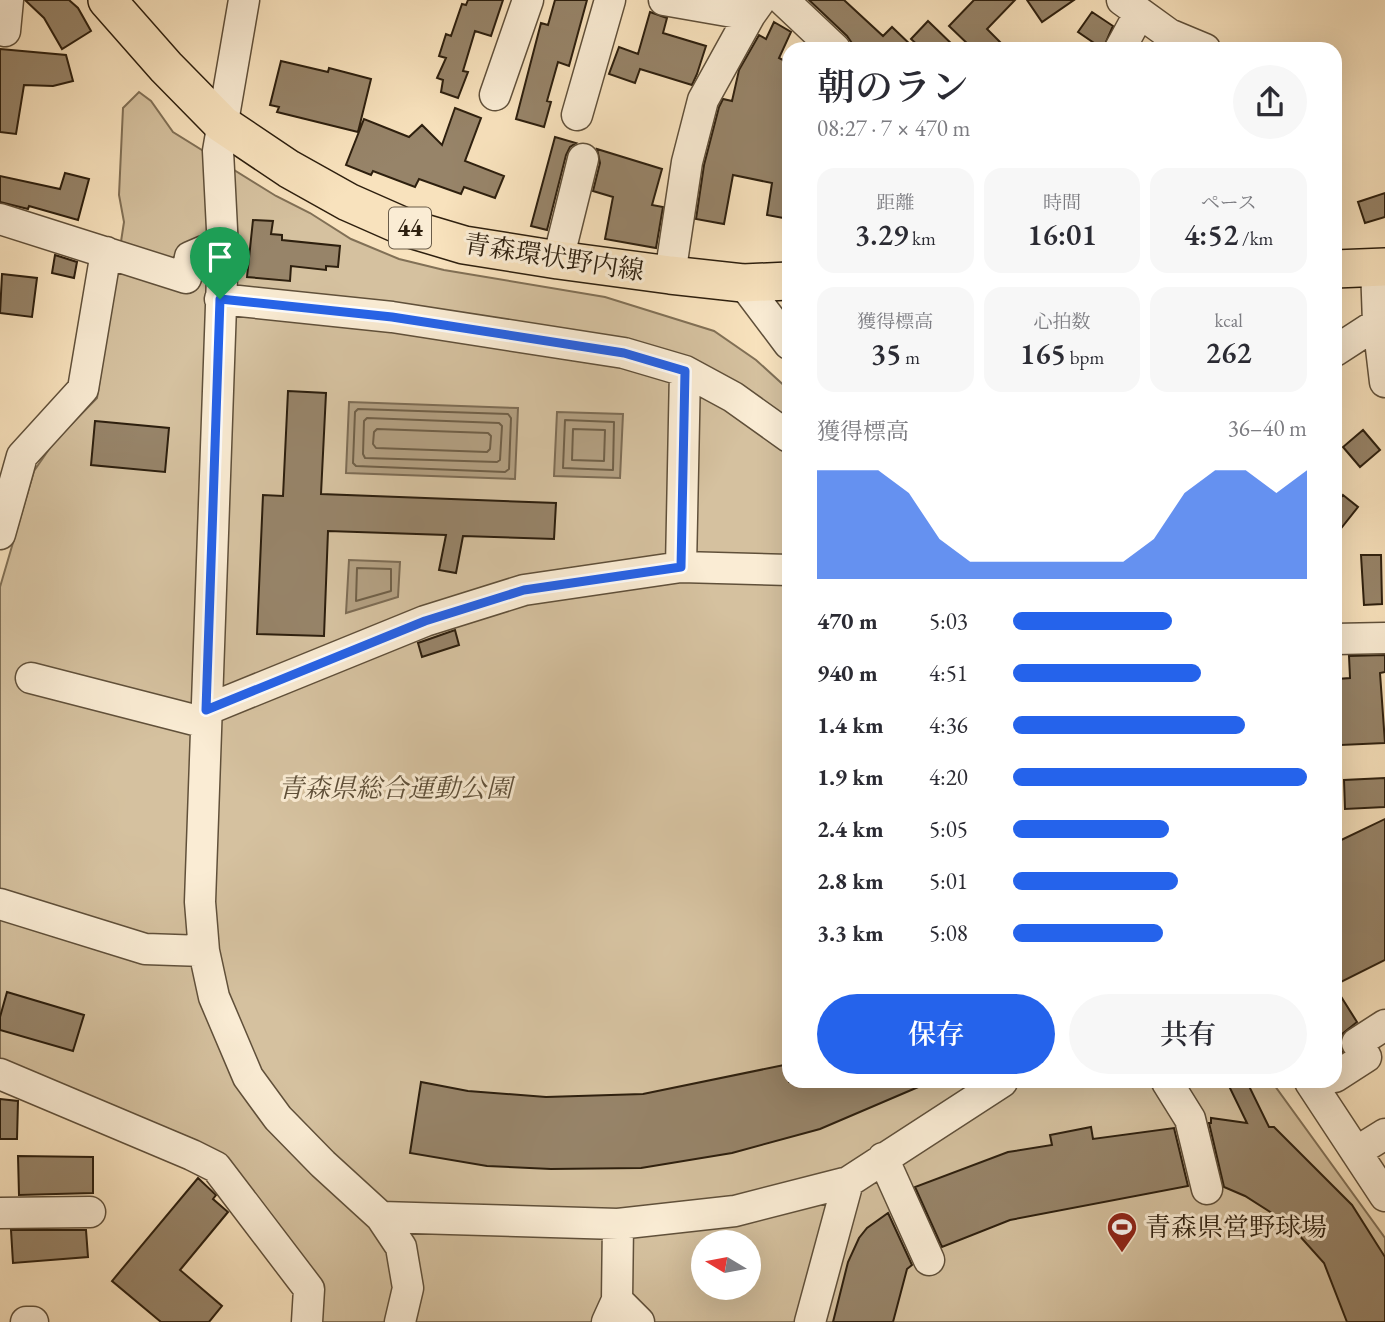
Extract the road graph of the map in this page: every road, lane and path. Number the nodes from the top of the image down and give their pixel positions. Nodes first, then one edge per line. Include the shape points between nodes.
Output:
1 (8, 0) edge
2 (107, 0) edge
3 (244, 0) edge
4 (528, 0) edge
5 (610, 0) edge
6 (664, 0) edge
7 (783, 0) edge
8 (755, 7) edge
9 (1130, 7) edge
10 (0, 30) edge
11 (828, 42) edge
12 (1122, 42) edge
13 (1188, 42) edge
14 (495, 94) dead end
15 (577, 115) dead end
16 (222, 124) junction
17 (583, 159) dead end
18 (0, 219) edge
19 (223, 250) junction
20 (106, 252) junction
21 (558, 260) junction
22 (1380, 267) edge
23 (1342, 269) edge
24 (670, 275) junction
25 (782, 281) edge
26 (743, 283) junction
27 (220, 299) junction
28 (1378, 323) junction
29 (782, 335) edge
30 (1342, 346) edge
31 (685, 371) junction
32 (1385, 382) edge
33 (782, 433) edge
34 (0, 534) edge
35 (681, 567) junction
36 (782, 570) edge
37 (1385, 638) edge
38 (1342, 639) edge
39 (31, 678) dead end
40 (206, 717) junction
41 (0, 904) edge
42 (204, 951) junction
43 (1385, 1025) edge
44 (1342, 1072) edge
45 (0, 1073) edge
46 (993, 1088) edge
47 (1171, 1088) edge
48 (1325, 1088) edge
49 (1385, 1134) edge
50 (1356, 1152) junction
51 (883, 1158) junction
52 (849, 1182) junction
53 (1207, 1189) dead end
54 (1385, 1196) edge
55 (90, 1212) dead end
56 (0, 1213) edge
57 (381, 1217) junction
58 (618, 1224) junction
59 (929, 1261) dead end
60 (612, 1311) edge
61 (26, 1322) edge
62 (33, 1322) edge
63 (307, 1322) edge
64 (400, 1322) edge
65 (639, 1322) edge
66 (810, 1322) edge

1 - 10 street via 5,31
2 - 16 main road, 青森環状野内線 / 44
3 - 16 street
4 - 14 street
5 - 15 street
6 - 8 street
7 - 11 street
8 - 24 street via 703,100 687,162
9 - 12 street
9 - 13 street
16 - 19 street via 218,151
16 - 21 main road, 青森環状野内線 / 44 via 289,169 407,228 464,244
17 - 21 street
18 - 20 street
19 - 20 street via 190,257 186,278
19 - 27 street
20 - 34 street via 83,389 22,456
21 - 24 main road, 青森環状野内線 / 44
22 - 23 main road
22 - 28 street
24 - 26 main road, 青森環状野内線 / 44
25 - 26 main road, 青森環状野内線 / 44
26 - 29 street
27 - 31 street via 392,317 624,353
27 - 40 street
28 - 30 street
28 - 32 street
31 - 33 street via 733,397
31 - 35 street
35 - 36 street
35 - 40 street via 524,590 425,621
37 - 38 street
39 - 40 street
40 - 42 street via 200,902
41 - 42 street via 145,949
42 - 57 street via 215,997 248,1077 278,1118
43 - 44 street via 1357,1043 1366,1057
45 - 63 street via 216,1167 309,1289
46 - 51 street
47 - 53 street via 1190,1119
48 - 50 street
49 - 50 street
50 - 54 street
51 - 52 street
51 - 59 street
52 - 58 street via 735,1211
52 - 66 street
55 - 56 street
57 - 58 street
57 - 64 street via 401,1247 408,1288
58 - 60 street
60 - 65 street
61 - 62 street

